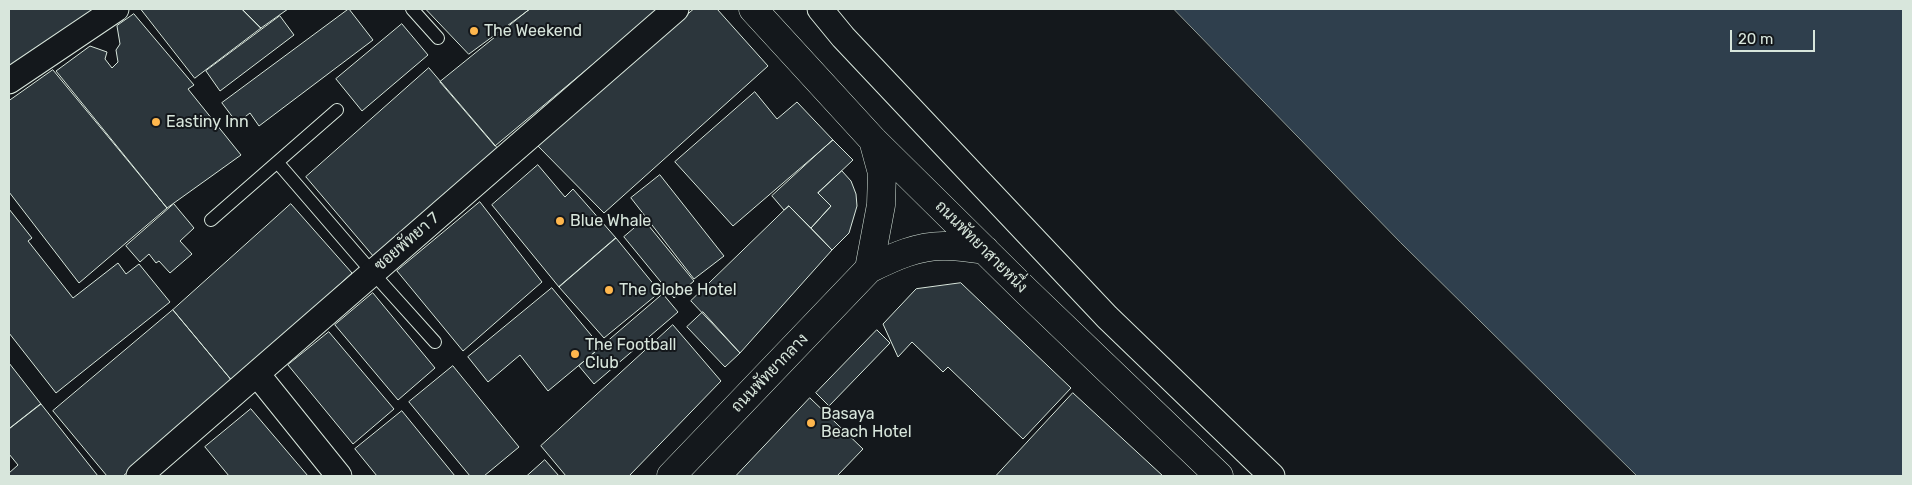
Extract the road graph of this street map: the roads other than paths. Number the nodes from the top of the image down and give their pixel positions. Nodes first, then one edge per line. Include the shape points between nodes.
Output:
1 (116, 9) edge
2 (412, 9) edge
3 (676, 9) edge
4 (753, 9) edge
5 (820, 9) edge
6 (438, 38) dead end
7 (9, 81) edge
8 (337, 110) dead end
9 (873, 140) junction
10 (278, 162) junction
11 (211, 220) dead end
12 (985, 250) junction
13 (869, 269) junction
14 (372, 272) junction
15 (435, 342) dead end
16 (257, 374) junction
17 (138, 476) edge
18 (339, 476) edge
19 (672, 476) edge
20 (1218, 476) edge
21 (1272, 476) edge

1 - 7 street
2 - 6 lane
3 - 14 street, ซอยพัทยา 7
4 - 9 main road, ถนนพัทยาสายหนึ่ง
5 - 21 street via 1107,317
8 - 10 lane
9 - 12 main road, ถนนพัทยาสายหนึ่ง
9 - 13 main road via 882,173 881,205
10 - 11 lane
10 - 14 lane
12 - 13 main road, ถนนพัทยากลาง via 946,246 922,248
12 - 20 main road, ถนนพัทยาสายหนึ่ง
13 - 19 main road, ถนนพัทยากลาง
14 - 15 lane
14 - 16 street, ซอยพัทยา 7
16 - 17 street, ซอยพัทยา 7
16 - 18 street

